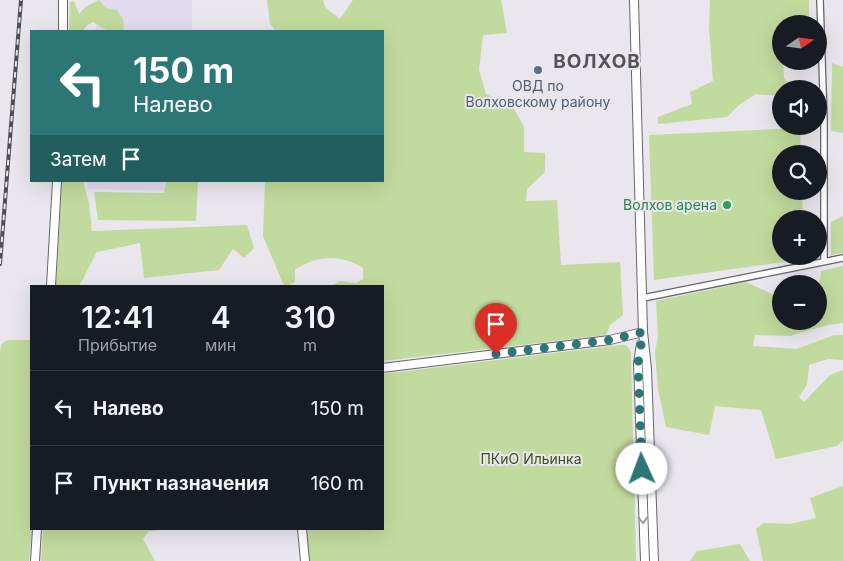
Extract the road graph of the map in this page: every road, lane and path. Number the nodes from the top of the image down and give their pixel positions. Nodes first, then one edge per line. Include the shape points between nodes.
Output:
1 (64, 0) edge
2 (634, 0) edge
3 (820, 0) edge
4 (63, 30) edge
5 (57, 182) edge
6 (824, 210) edge
7 (843, 258) edge
8 (827, 261) edge
9 (809, 265) edge
10 (51, 285) edge
11 (643, 298) junction
12 (643, 332) junction
13 (384, 368) edge
14 (37, 530) edge
15 (302, 530) edge
16 (35, 561) edge
17 (305, 561) edge
18 (645, 561) edge
19 (654, 561) edge

1 - 4 main road
2 - 11 main road
3 - 6 street
5 - 10 main road
7 - 8 street
9 - 11 street
11 - 12 main road
12 - 13 main road via 610,340
12 -> 18 main road via 638,364
12 - 19 main road
14 - 16 main road
15 - 17 main road

